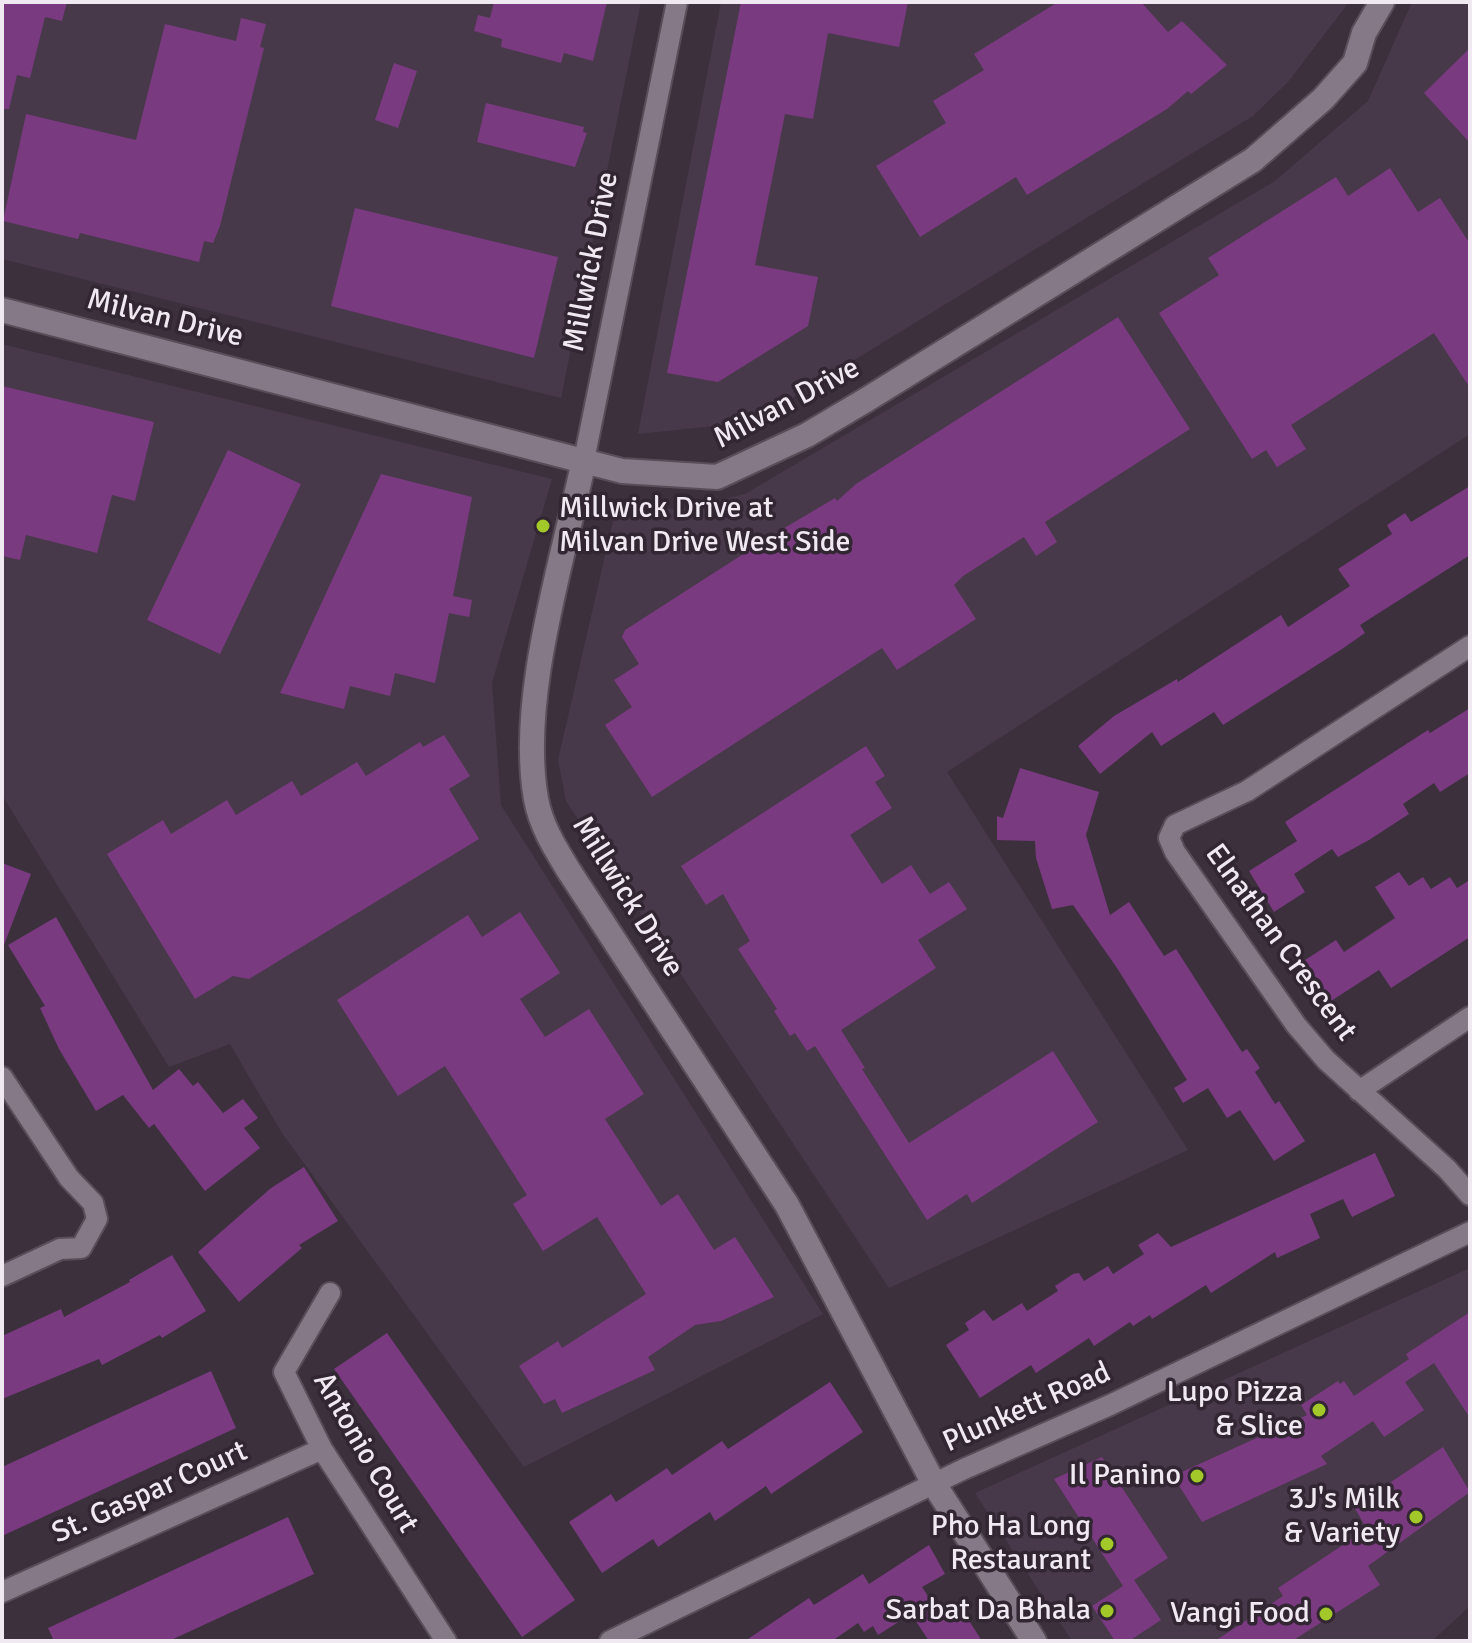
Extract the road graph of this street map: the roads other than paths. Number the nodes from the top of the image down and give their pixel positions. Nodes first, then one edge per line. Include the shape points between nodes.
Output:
1 (677, 2) edge
2 (1382, 2) edge
3 (2, 310) edge
4 (584, 460) junction
5 (1470, 646) edge
6 (1470, 1017) edge
7 (2, 1077) edge
8 (1359, 1091) junction
9 (1470, 1195) edge
10 (1470, 1232) edge
11 (2, 1276) edge
12 (330, 1293) dead end
13 (322, 1449) junction
14 (934, 1484) junction
15 (2, 1592) edge
16 (446, 1641) edge
17 (610, 1641) edge
18 (1034, 1641) edge

1 - 4 street, Millwick Drive
2 - 4 street, Milvan Drive via 1355,63 1323,99 1253,160 807,435 717,477 622,471
3 - 4 street, Milvan Drive
4 - 14 street, Millwick Drive via 531,728 542,822 787,1205
5 - 8 street, Elnathan Crescent via 1247,791 1175,825 1169,838 1296,1025
6 - 8 street
7 - 11 street via 69,1178 93,1203 97,1219 81,1248 60,1249
8 - 9 street, Elnathan Crescent
10 - 14 street, Plunkett Road
12 - 13 street, Antonio Court via 284,1372
13 - 15 street, St. Gaspar Court
13 - 16 street, Antonio Court
14 - 17 street, Plunkett Road
14 - 18 street, Millwick Drive

